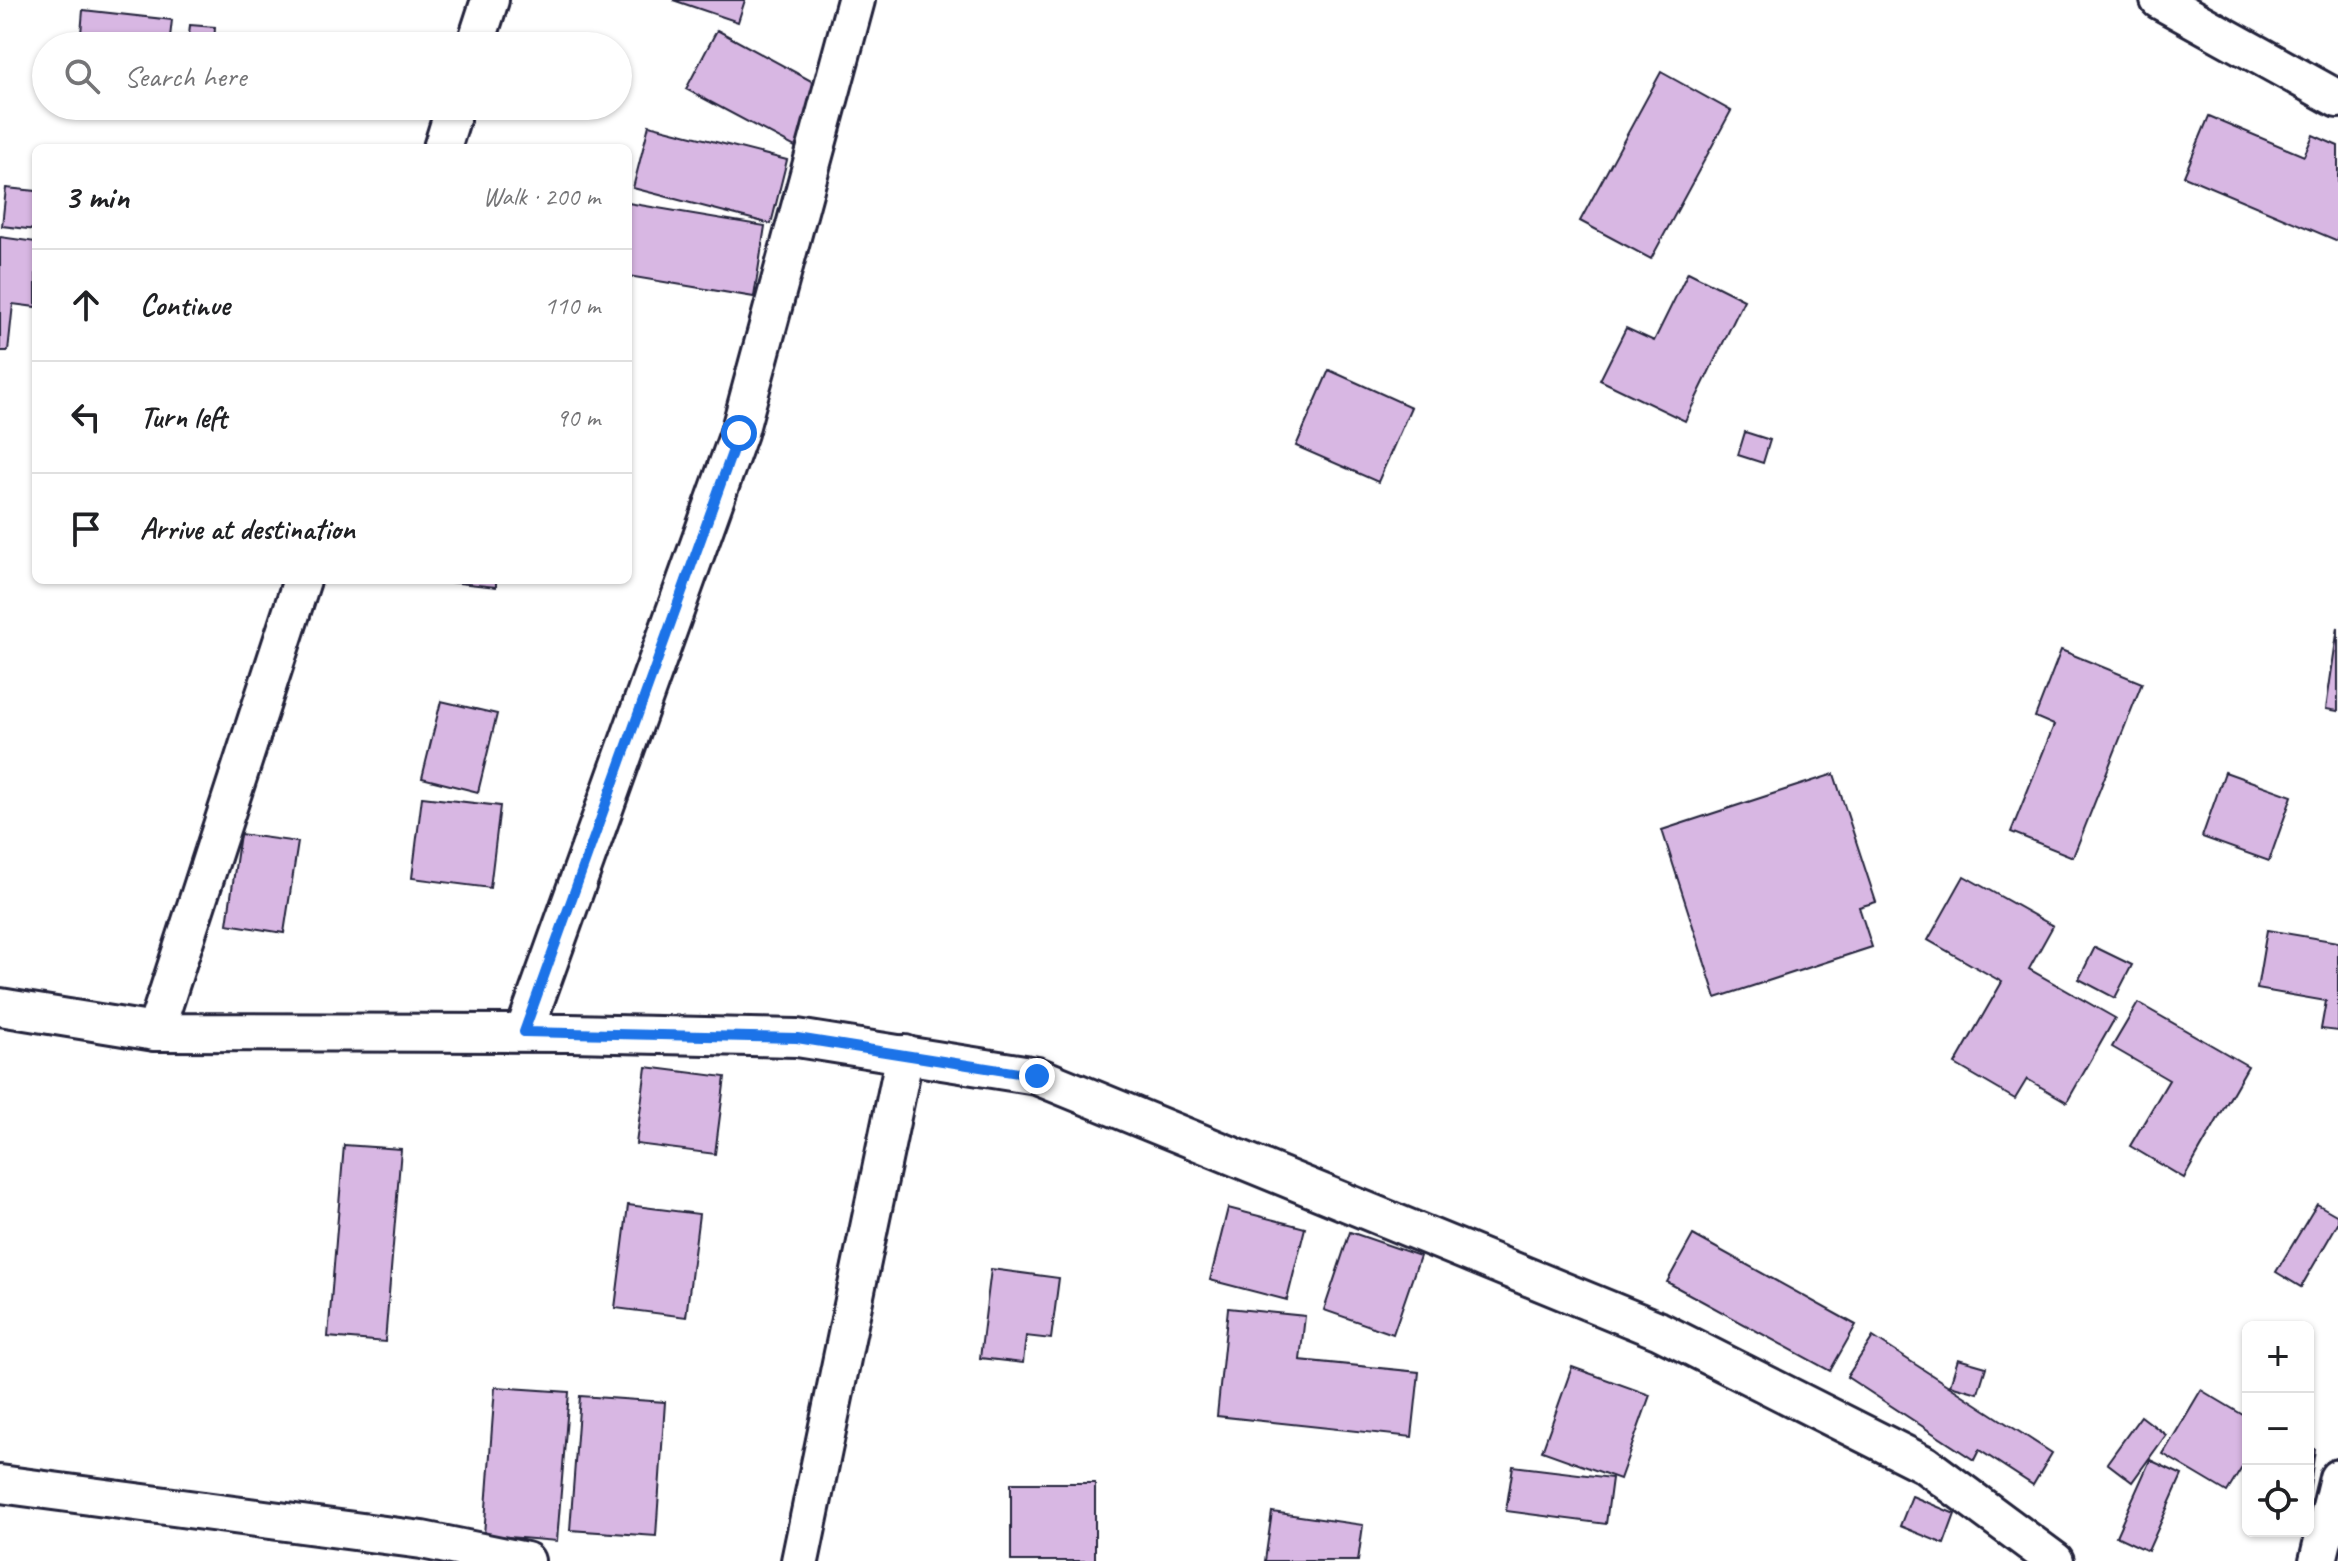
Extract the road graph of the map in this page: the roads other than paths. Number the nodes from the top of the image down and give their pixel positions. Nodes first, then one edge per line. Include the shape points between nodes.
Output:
1 (490, 0) edge
2 (856, 0) edge
3 (2159, 0) edge
4 (480, 32) edge
5 (2338, 99) edge
6 (451, 120) edge
7 (443, 144) edge
8 (301, 584) edge
9 (0, 1007) edge
10 (155, 1032) junction
11 (524, 1032) junction
12 (905, 1054) junction
13 (2338, 1478) edge
14 (0, 1484) edge
15 (526, 1561) edge
16 (800, 1561) edge
17 (2055, 1561) edge
18 (2318, 1561) edge

1 - 4 street
2 - 11 street via 739,433
3 - 5 street
6 - 7 street
8 - 10 street
9 - 10 street
10 - 11 street
11 - 12 street via 797,1038
12 - 16 street
12 - 17 street via 1037,1076 1658,1330 1924,1464
13 - 18 street
14 - 15 street via 422,1540

